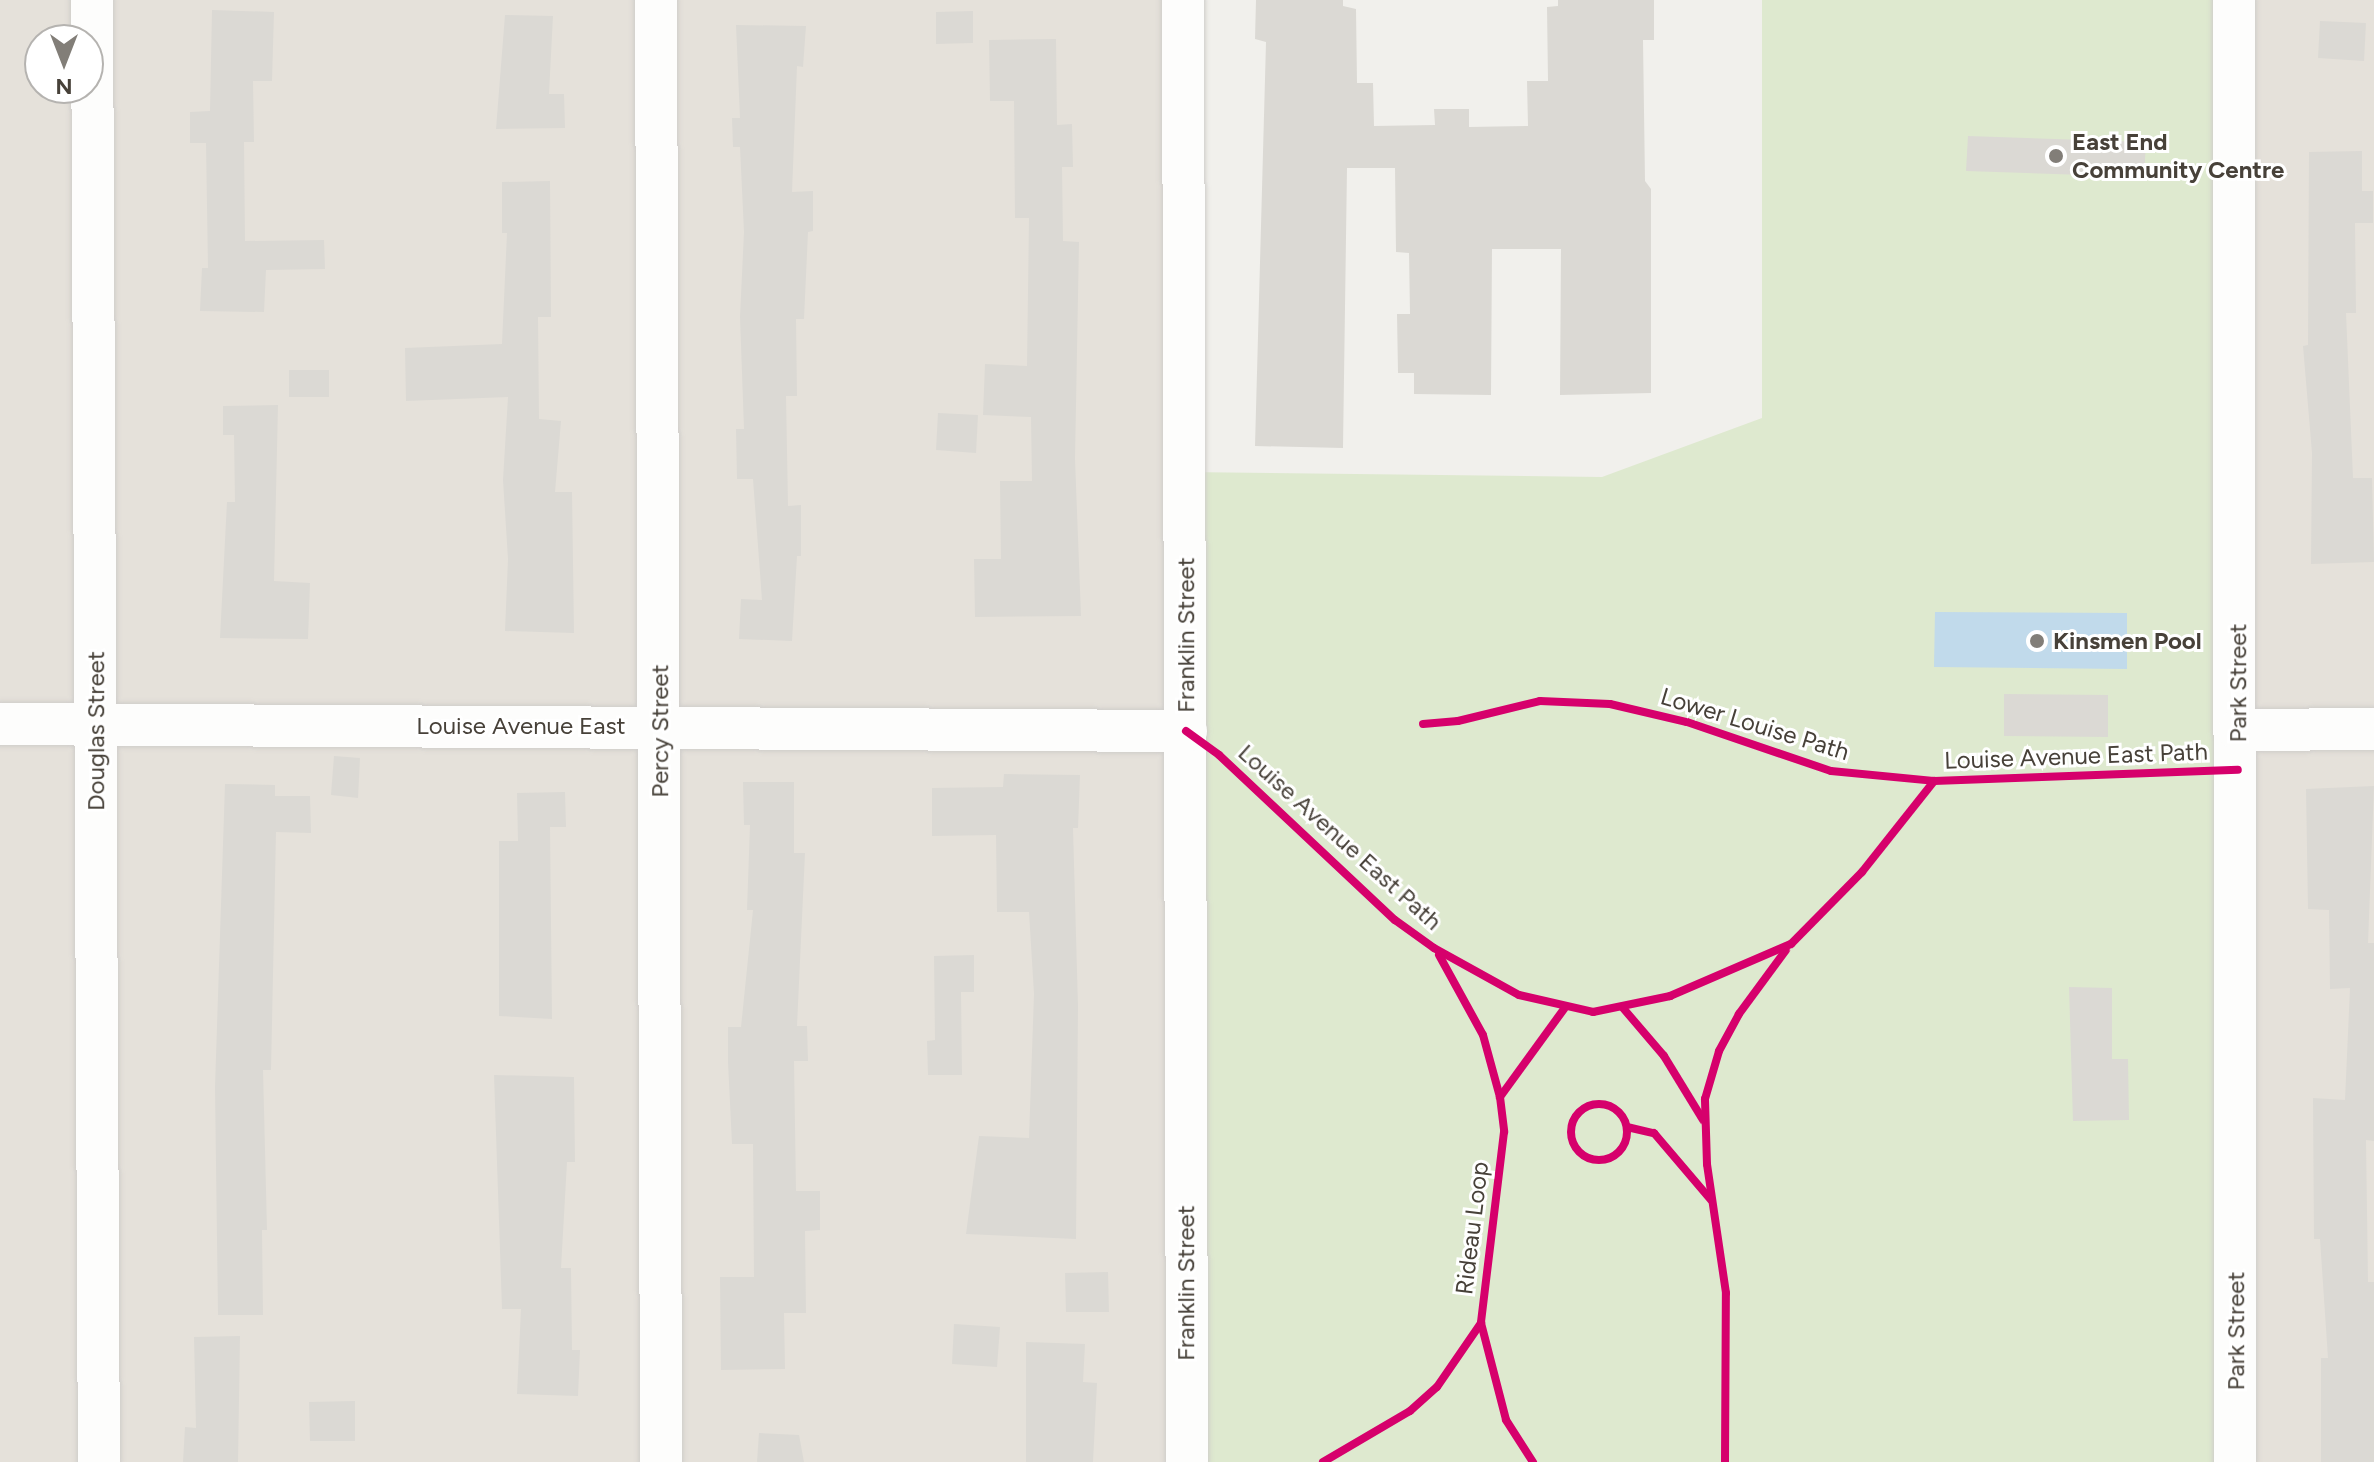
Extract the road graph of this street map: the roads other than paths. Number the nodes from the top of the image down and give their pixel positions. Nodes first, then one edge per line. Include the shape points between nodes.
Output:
1 (92, 0) edge
2 (656, 0) edge
3 (1183, 0) edge
4 (2234, 0) edge
5 (0, 724) edge
6 (97, 725) junction
7 (660, 727) junction
8 (2374, 729) edge
9 (2239, 730) junction
10 (1186, 731) junction
11 (99, 1462) edge
12 (661, 1462) edge
13 (1187, 1462) edge
14 (2235, 1462) edge

1 - 6 street, Douglas Street
2 - 7 street, Percy Street
3 - 10 street, Franklin Street
4 - 9 street, Park Street
5 - 6 street, Louise Avenue East
6 - 7 street, Louise Avenue East
6 - 11 street, Douglas Street
7 - 10 street, Louise Avenue East
7 - 12 street, Percy Street
8 - 9 street
9 - 14 street, Park Street
10 - 13 street, Franklin Street

